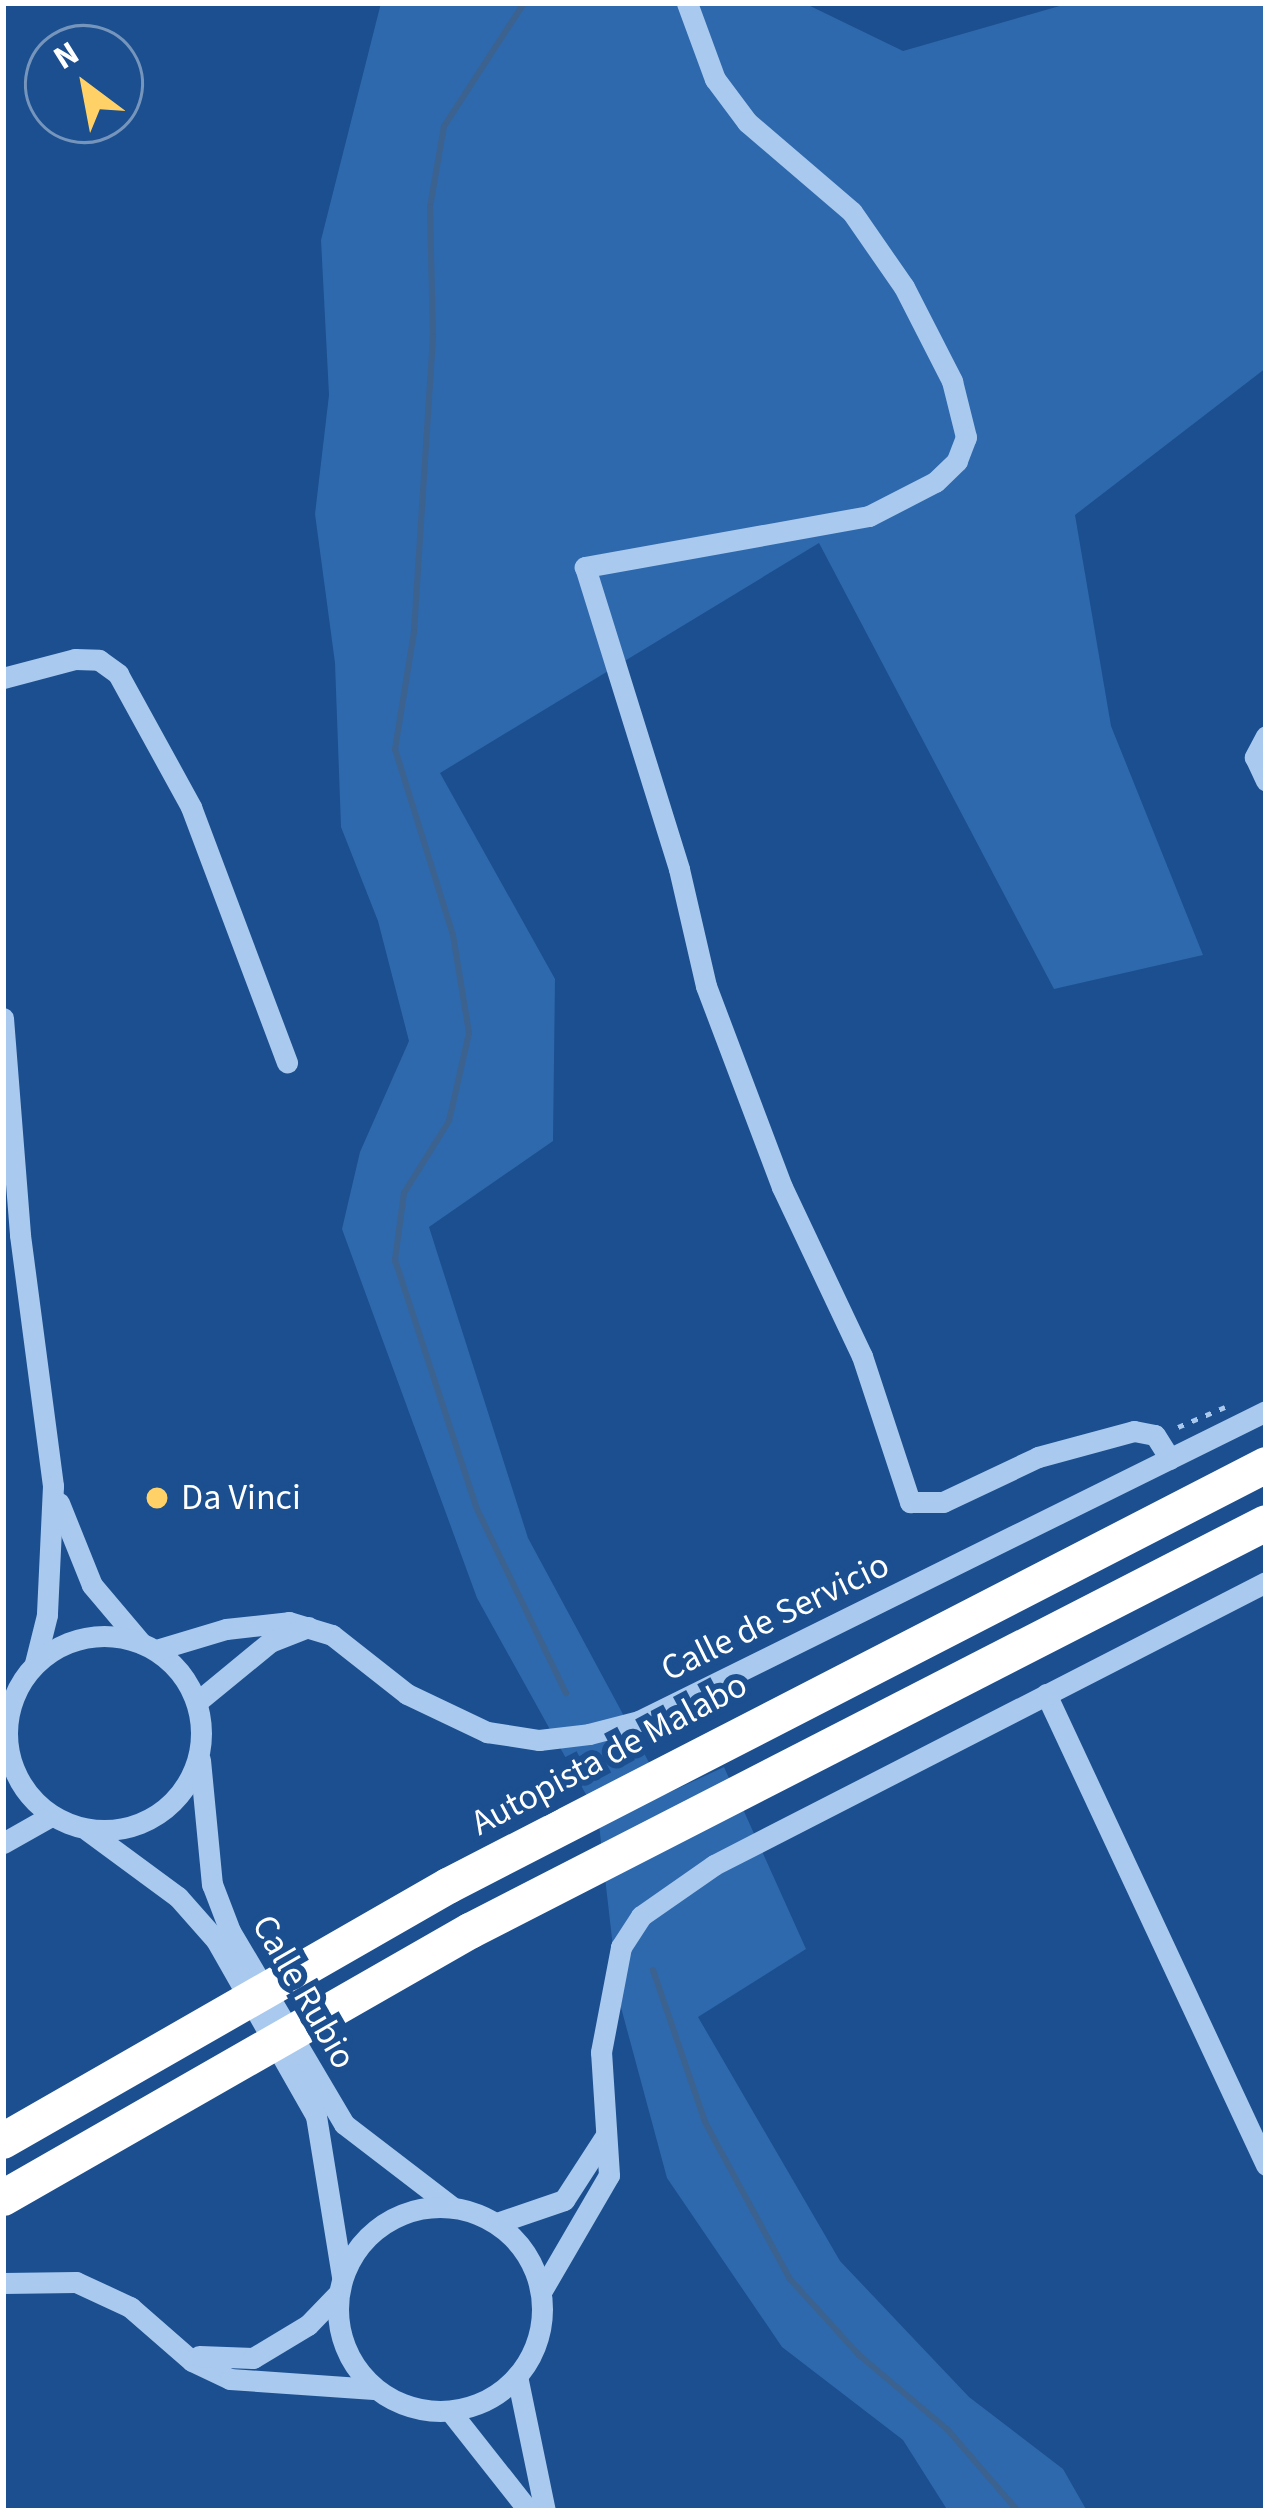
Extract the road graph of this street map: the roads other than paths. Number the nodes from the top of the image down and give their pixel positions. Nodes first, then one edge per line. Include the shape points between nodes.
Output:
1 (687, 3) edge
2 (3, 678) edge
3 (1266, 736) edge
4 (1266, 781) edge
5 (3, 1018) edge
6 (287, 1063) dead end
7 (10, 1189) edge
8 (1266, 1411) edge
9 (1170, 1459) junction
10 (1266, 1466) edge
11 (53, 1486) junction
12 (1266, 1523) edge
13 (1266, 1582) edge
14 (309, 1627) junction
15 (148, 1646) junction
16 (35, 1663) junction
17 (1046, 1694) junction
18 (197, 1702) junction
19 (199, 1754) junction
20 (5, 1759) edge
21 (51, 1816) junction
22 (87, 1830) junction
23 (3, 1843) edge
24 (223, 1936) junction
25 (323, 2111) junction
26 (606, 2135) junction
27 (3, 2141) edge
28 (1266, 2165) edge
29 (3, 2198) edge
30 (452, 2207) junction
31 (497, 2223) junction
32 (3, 2283) edge
33 (340, 2286) junction
34 (541, 2292) junction
35 (178, 2347) junction
36 (517, 2376) junction
37 (374, 2389) junction
38 (450, 2411) junction
39 (530, 2511) edge
40 (545, 2511) edge

1 - 9 street via 715,79 747,122 852,212 904,287 952,381 966,437 957,461 935,482 869,516 586,567 679,869 706,986 782,1187 862,1356 910,1502 944,1502 1038,1457 1134,1431 1155,1435
2 - 6 street via 75,659 99,660 118,674 190,807
3 - 4 street via 1255,757
5 - 7 street
7 - 11 street
8 - 9 street, Calle de Servicio
9 - 14 street, Calle de Servicio via 639,1721 589,1734 539,1740 487,1732 406,1694 357,1652
10 - 27 highway, Autopista de Malabo via 448,1886
11 - 15 street via 92,1586
11 - 16 street via 47,1615
12 - 29 highway via 470,1930
13 - 17 street
14 - 15 street, Calle de Servicio via 262,1622
14 - 18 street via 260,1649
15 - 16 street via 85,1637
15 - 18 street
16 - 20 street via 6,1722
17 - 26 street via 714,1865 641,1916 609,1990 601,2052
17 - 28 street
18 - 19 street
19 - 22 street via 188,1781 158,1813 117,1830
19 - 24 street, Calle Rubio
20 - 21 street
21 - 22 street
21 - 23 street
22 - 24 street, Calle Rubio
24 - 25 street, Calle Rubio
25 - 30 street, Calle Rubio
25 - 33 street, Calle Rubio
26 - 31 street via 564,2200
26 - 34 street via 604,2188
30 - 31 street
30 - 33 street via 385,2223 358,2246
31 - 34 street via 526,2254
32 - 35 street via 76,2282 130,2307
33 - 35 street via 308,2325 254,2357 207,2359
33 - 37 street via 351,2362
34 - 36 street via 533,2350
35 - 37 street via 230,2379
36 - 38 street via 475,2405
36 - 40 street
37 - 38 street via 397,2403
38 - 39 street

